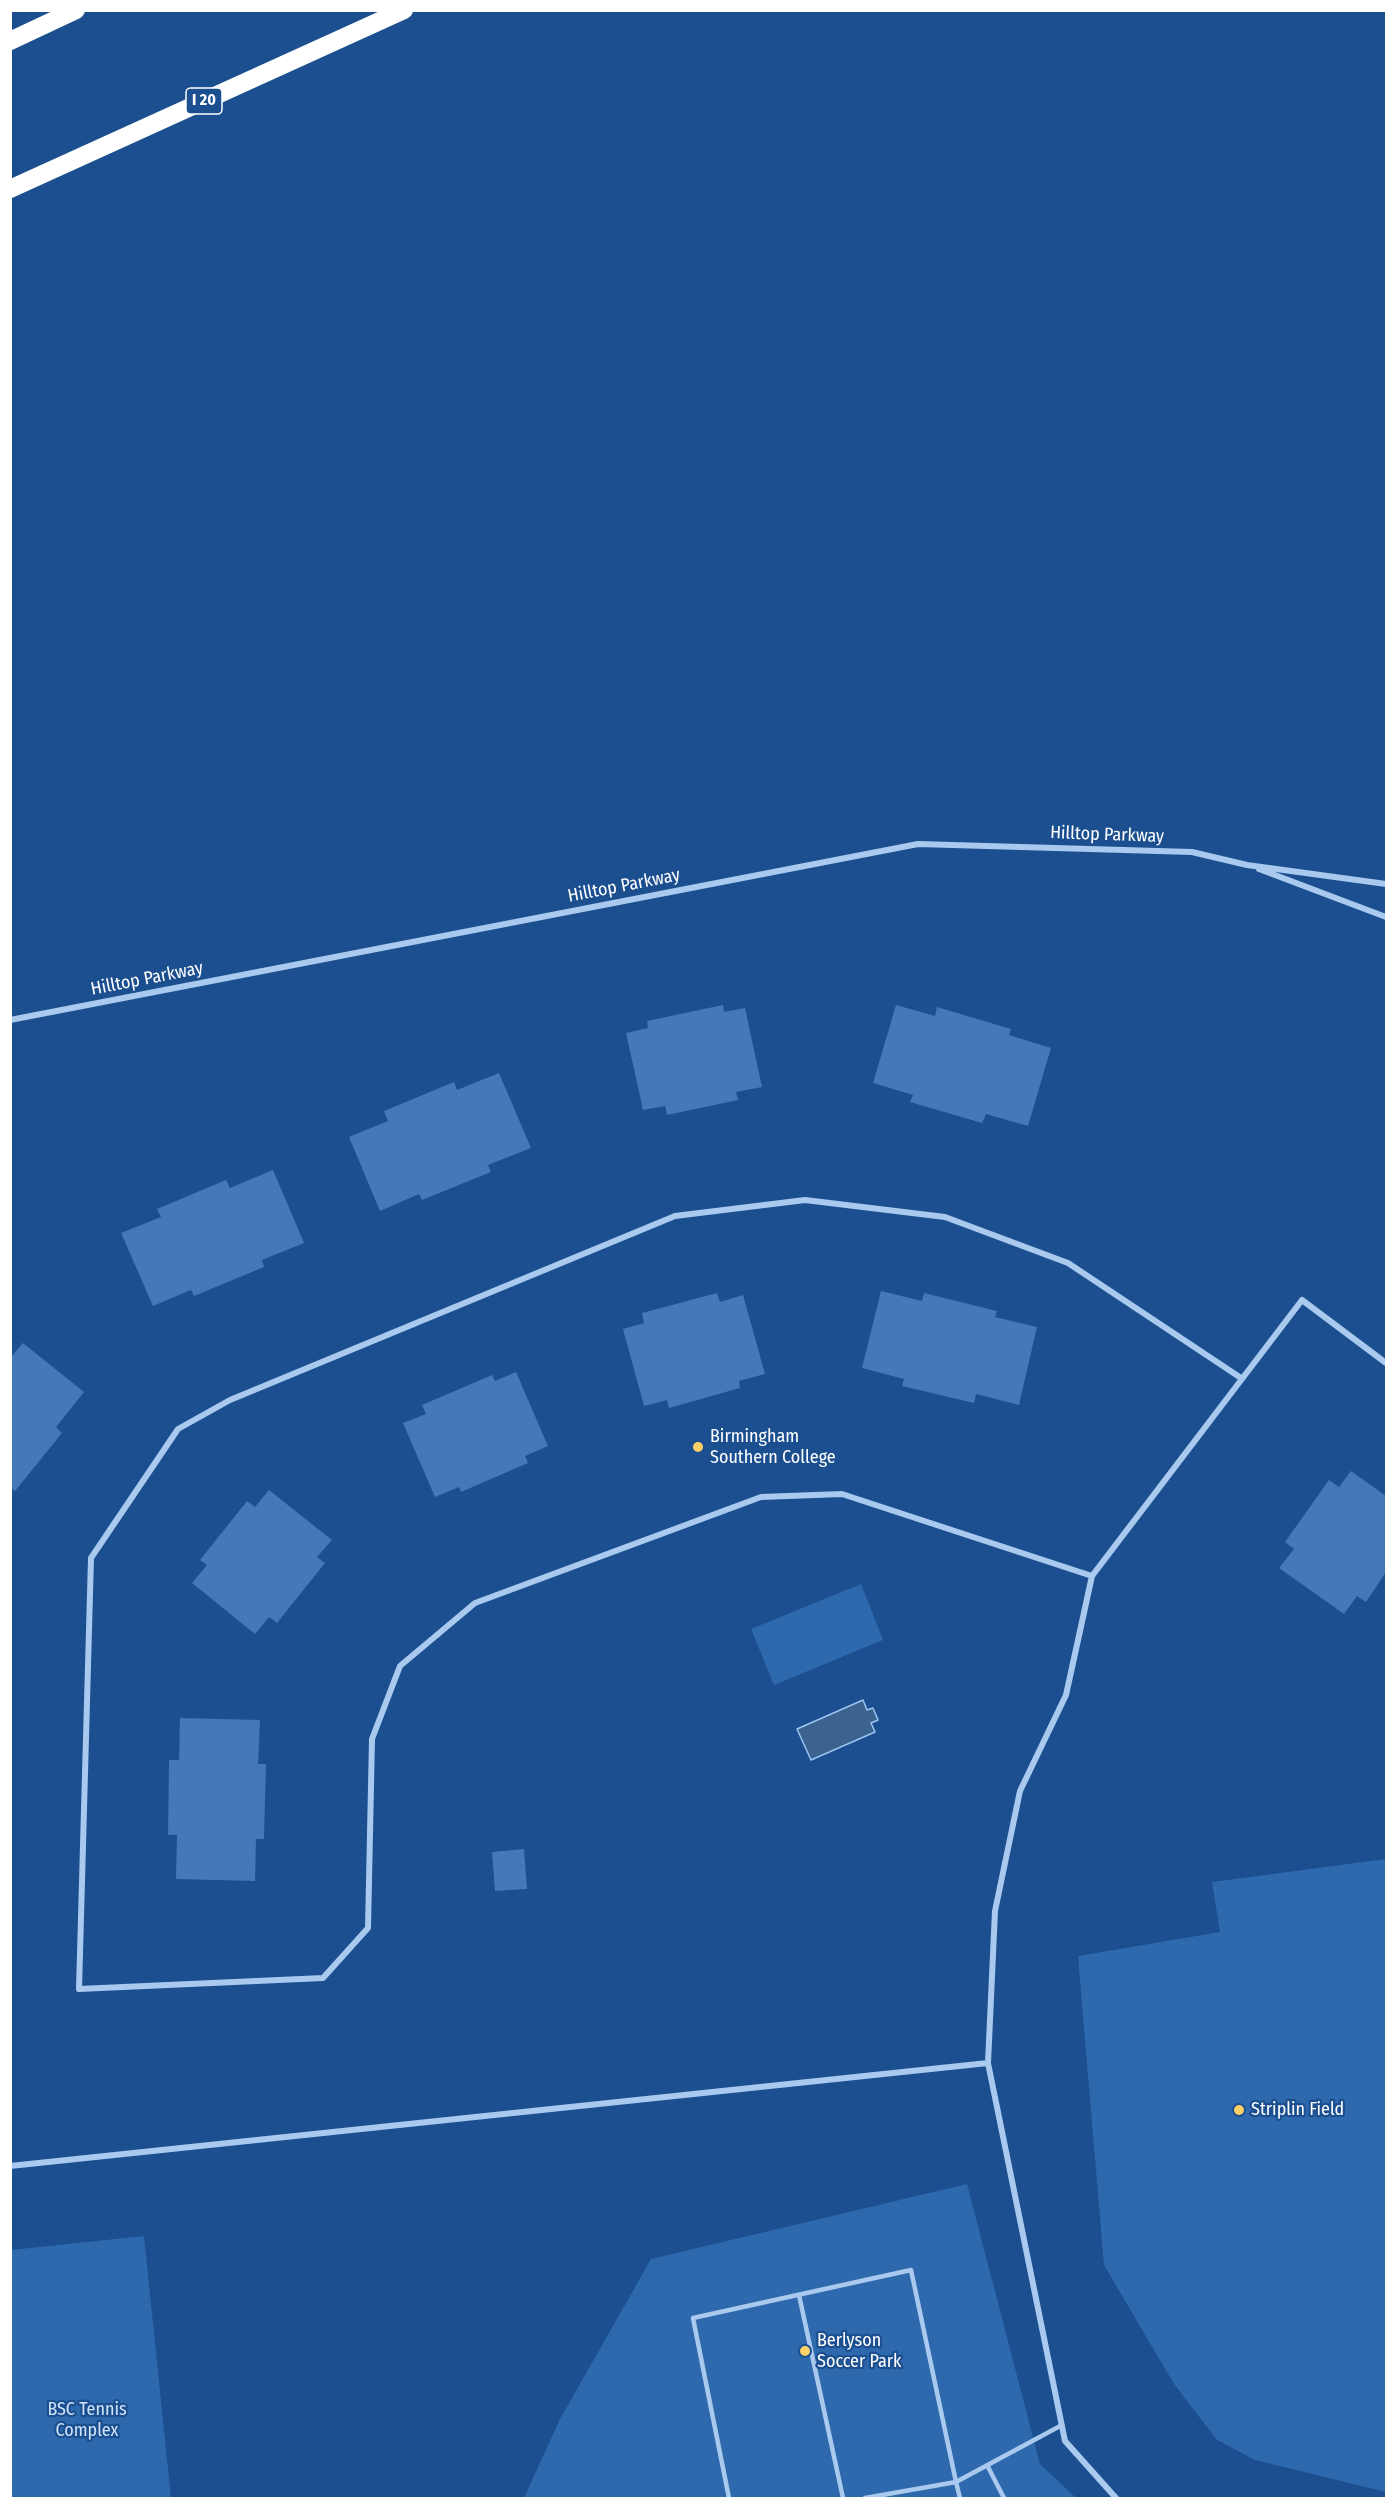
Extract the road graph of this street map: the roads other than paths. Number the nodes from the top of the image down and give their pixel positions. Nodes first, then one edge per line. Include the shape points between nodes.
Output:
1 (76, 10) edge
2 (405, 11) edge
3 (10, 40) edge
4 (10, 189) edge
5 (1247, 865) junction
6 (1386, 884) edge
7 (1386, 917) edge
8 (10, 1020) edge
9 (1386, 1363) edge
10 (1241, 1378) junction
11 (1092, 1576) junction
12 (988, 2063) junction
13 (10, 2166) edge
14 (799, 2295) junction
15 (1062, 2425) junction
16 (987, 2465) junction
17 (956, 2481) junction
18 (729, 2499) edge
19 (843, 2499) edge
20 (865, 2499) edge
21 (960, 2499) edge
22 (1004, 2499) edge
23 (1116, 2499) edge

1 - 3 highway
2 - 4 highway, I 20
5 - 6 street, Hilltop Parkway
5 - 7 street, Hilltop Parkway
5 - 8 street, Hilltop Parkway via 1192,852 918,844
9 - 10 street via 1302,1300
10 - 11 street
10 - 11 street via 1068,1263 945,1217 806,1200 675,1216 230,1400 178,1429 92,1558 79,1989 323,1978 369,1928 372,1739 400,1666 475,1603 761,1497 842,1494
11 - 12 street via 1066,1695 1020,1791 995,1911
12 - 13 street
12 - 15 street
14 - 17 lane via 911,2270
14 - 18 lane via 693,2318
14 - 19 lane
15 - 16 lane
15 - 23 street via 1065,2441
16 - 17 lane
16 - 22 lane
17 - 20 lane
17 - 21 lane

